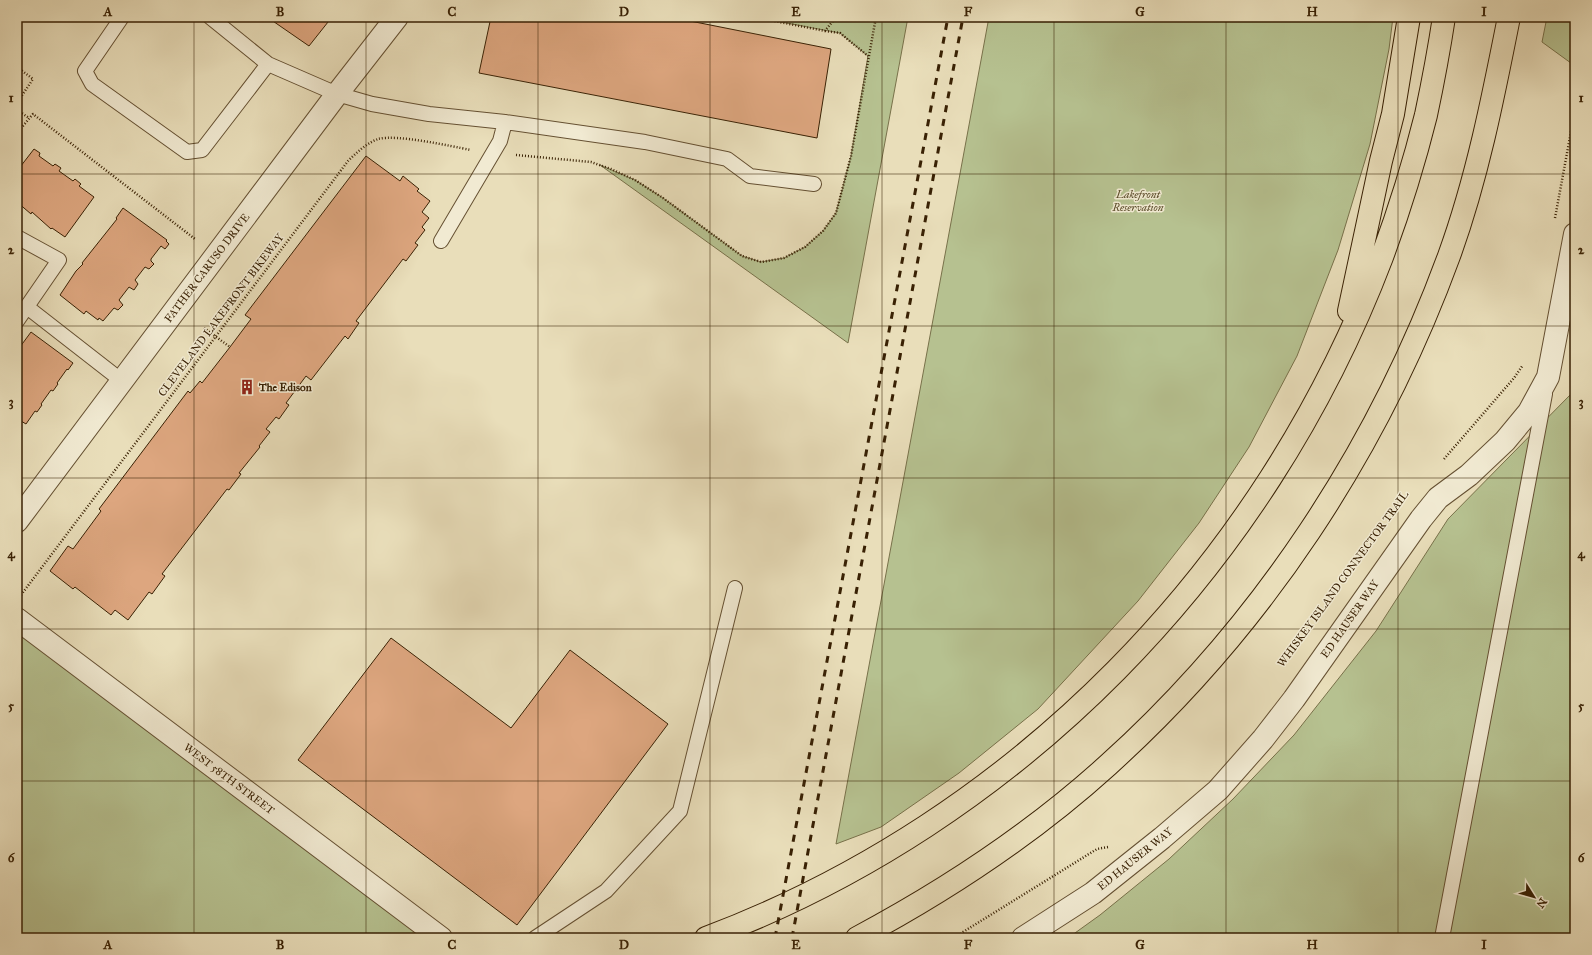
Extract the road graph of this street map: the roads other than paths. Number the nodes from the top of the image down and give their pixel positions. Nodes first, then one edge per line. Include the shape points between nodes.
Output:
1 (122, 17) edge
2 (210, 17) edge
3 (397, 17) edge
4 (1408, 17) edge
5 (1444, 17) edge
6 (1509, 17) edge
7 (268, 64) junction
8 (337, 94) junction
9 (505, 122) junction
10 (814, 184) dead end
11 (1575, 234) edge
12 (17, 238) edge
13 (441, 240) dead end
14 (27, 307) junction
15 (17, 321) edge
16 (1339, 357) junction
17 (1548, 377) junction
18 (122, 381) junction
19 (17, 521) edge
20 (735, 588) dead end
21 (17, 619) edge
22 (441, 938) edge
23 (535, 938) edge
24 (706, 938) edge
25 (857, 938) edge
26 (1023, 938) edge
27 (1442, 938) edge

1 - 7 lane via 85,71 92,84 187,152 202,150
2 - 7 lane
3 - 8 street, FATHER CARUSO DRIVE
4 - 16 highway via 1392,114
5 - 16 highway via 1426,115 1404,191 1382,258
6 - 25 highway via 1477,164 1449,256 1429,305 1388,398 1363,444 1337,490 1278,576 1219,651 1179,695 1107,766 987,859 901,914
7 - 8 lane
8 - 9 lane via 372,104 429,114
8 - 18 street, FATHER CARUSO DRIVE
9 - 10 lane via 645,142 727,159 750,176
9 - 13 lane via 500,141
11 - 17 street, ED HAUSER WAY
12 - 14 lane via 59,260
14 - 15 lane
14 - 18 lane
16 - 24 highway via 1288,451 1202,574 1138,649 1067,719 984,786 898,844 778,908
17 - 26 street, ED HAUSER WAY via 1529,412 1505,441 1469,475 1438,498 1421,519 1294,699 1223,784 1162,838 1093,893
17 - 27 lane
18 - 19 street, FATHER CARUSO DRIVE
20 - 23 lane via 680,811 606,891
21 - 22 street, WEST 58TH STREET

